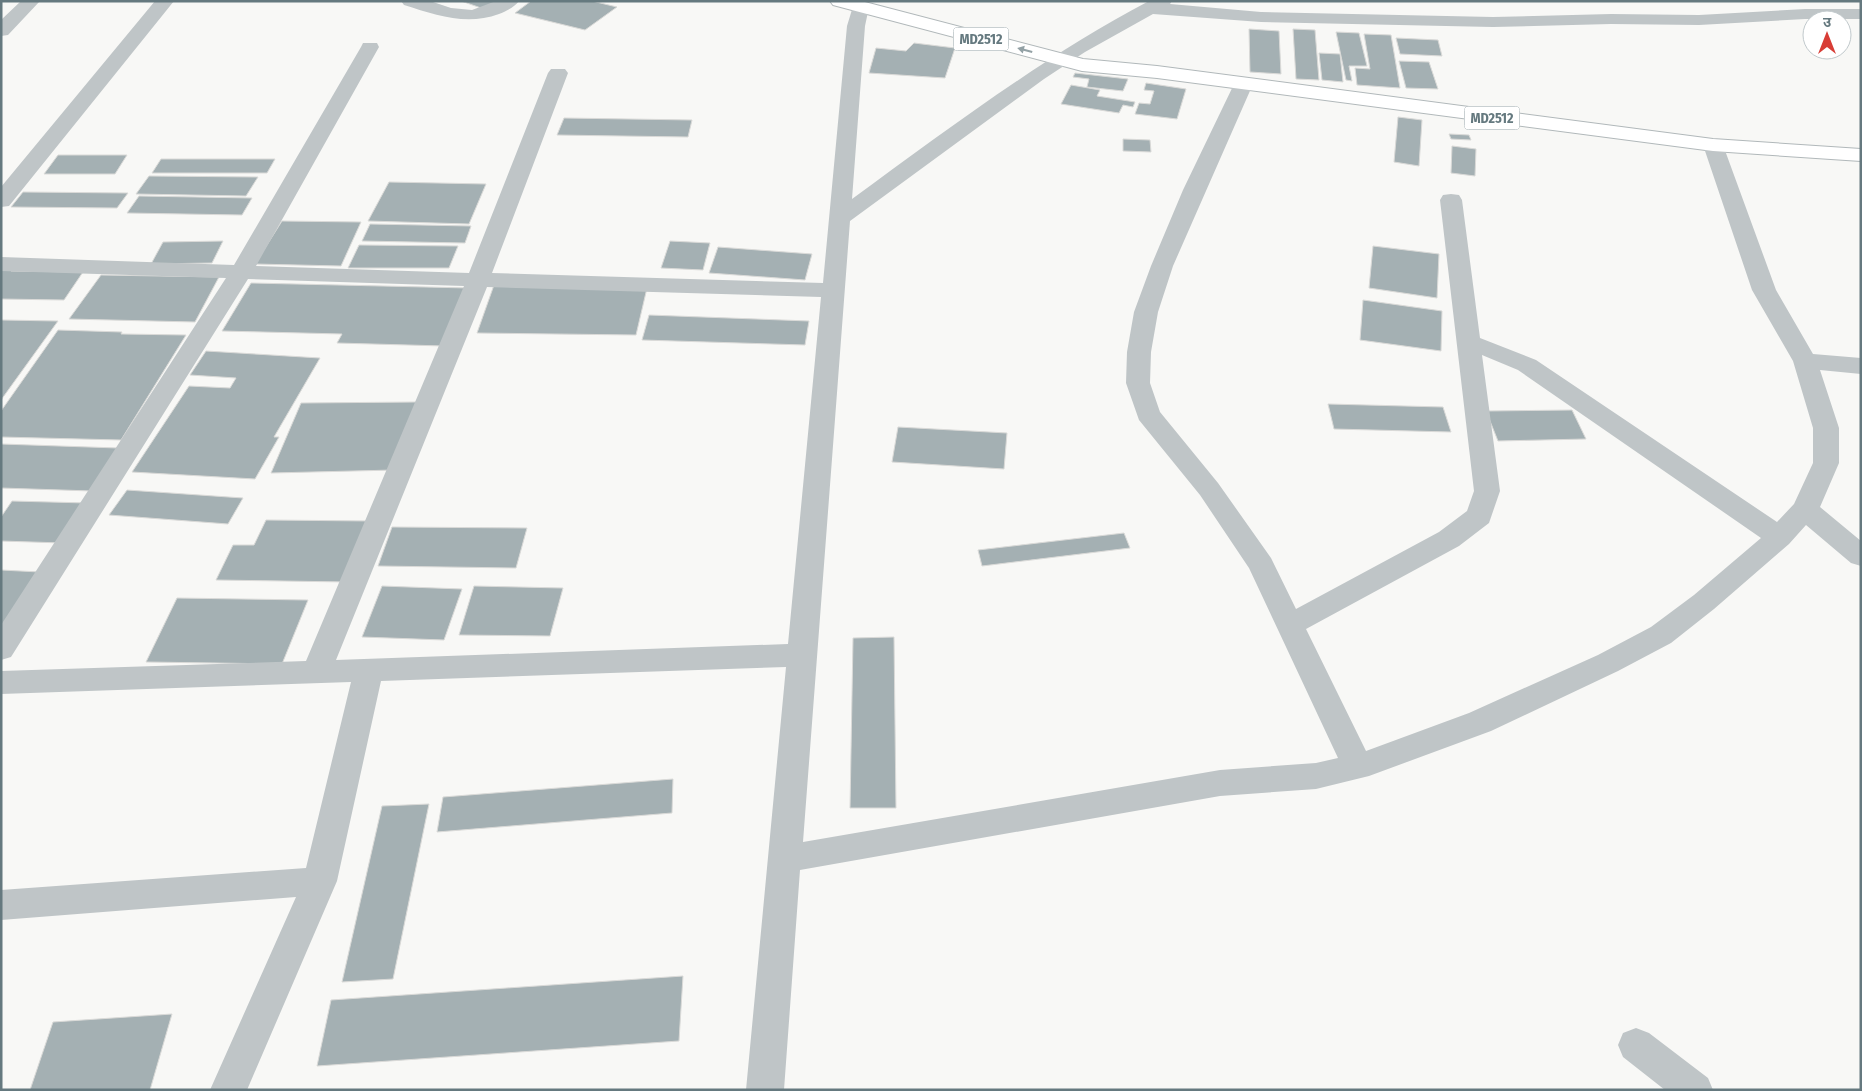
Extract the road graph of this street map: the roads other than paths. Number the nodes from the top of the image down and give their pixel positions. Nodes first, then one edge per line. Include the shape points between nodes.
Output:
1 (31, 1) edge
2 (165, 1) edge
3 (410, 1) edge
4 (510, 1) edge
5 (895, 1) edge
6 (849, 4) edge
7 (1157, 4) edge
8 (1861, 14) edge
9 (1, 31) edge
10 (370, 47) dead end
11 (1080, 48) junction
12 (1061, 60) junction
13 (1125, 67) junction
14 (558, 73) dead end
15 (1243, 84) junction
16 (1713, 144) junction
17 (1861, 155) edge
18 (1451, 200) dead end
19 (1, 202) edge
20 (839, 219) junction
21 (1, 264) edge
22 (241, 272) junction
23 (477, 282) junction
24 (834, 290) junction
25 (1470, 343) junction
26 (1805, 361) junction
27 (1861, 366) edge
28 (1805, 510) junction
29 (1779, 537) junction
30 (1861, 556) edge
31 (1290, 625) junction
32 (1, 648) edge
33 (802, 655) junction
34 (317, 671) junction
35 (368, 672) junction
36 (1, 683) edge
37 (1358, 767) junction
38 (785, 859) junction
39 (320, 881) junction
40 (1, 905) edge
41 (1636, 1045) dead end
42 (228, 1090) edge
43 (765, 1090) edge
44 (1695, 1090) edge

1 - 9 street
2 - 19 street
3 - 4 street via 464,16 493,12
5 - 11 main road, MD2512
12 -> 6 main road, MD2512
6 - 20 street via 856,26
7 - 8 street via 1261,17 1493,22
7 - 11 street
10 - 22 street
11 - 12 street
11 - 13 main road, MD2512 via 1096,52
12 - 13 main road, MD2512 via 1082,65
12 - 20 street
13 - 15 main road, MD2512
14 - 23 street
15 - 16 main road, MD2512
15 - 31 street via 1162,266 1146,312 1138,383 1148,414 1209,489 1261,565
16 - 17 main road, MD2512
16 - 26 street via 1764,290
18 - 25 street
20 - 24 street
21 - 22 street
22 - 23 street
22 - 32 street
23 - 24 street
23 - 34 street
24 - 33 street
25 - 29 street via 1527,366
25 - 31 street via 1487,492 1479,516 1449,539
26 - 27 street
26 - 28 street via 1826,428 1826,463
28 - 29 street
28 - 30 street
29 - 37 street via 1704,602 1654,639 1480,722
31 - 37 street
33 - 35 street
33 - 38 street
34 - 35 street
34 - 36 street
35 - 39 street
37 - 38 street via 1316,776 1220,783
38 - 43 street
39 - 40 street
39 - 42 street
41 - 44 street

